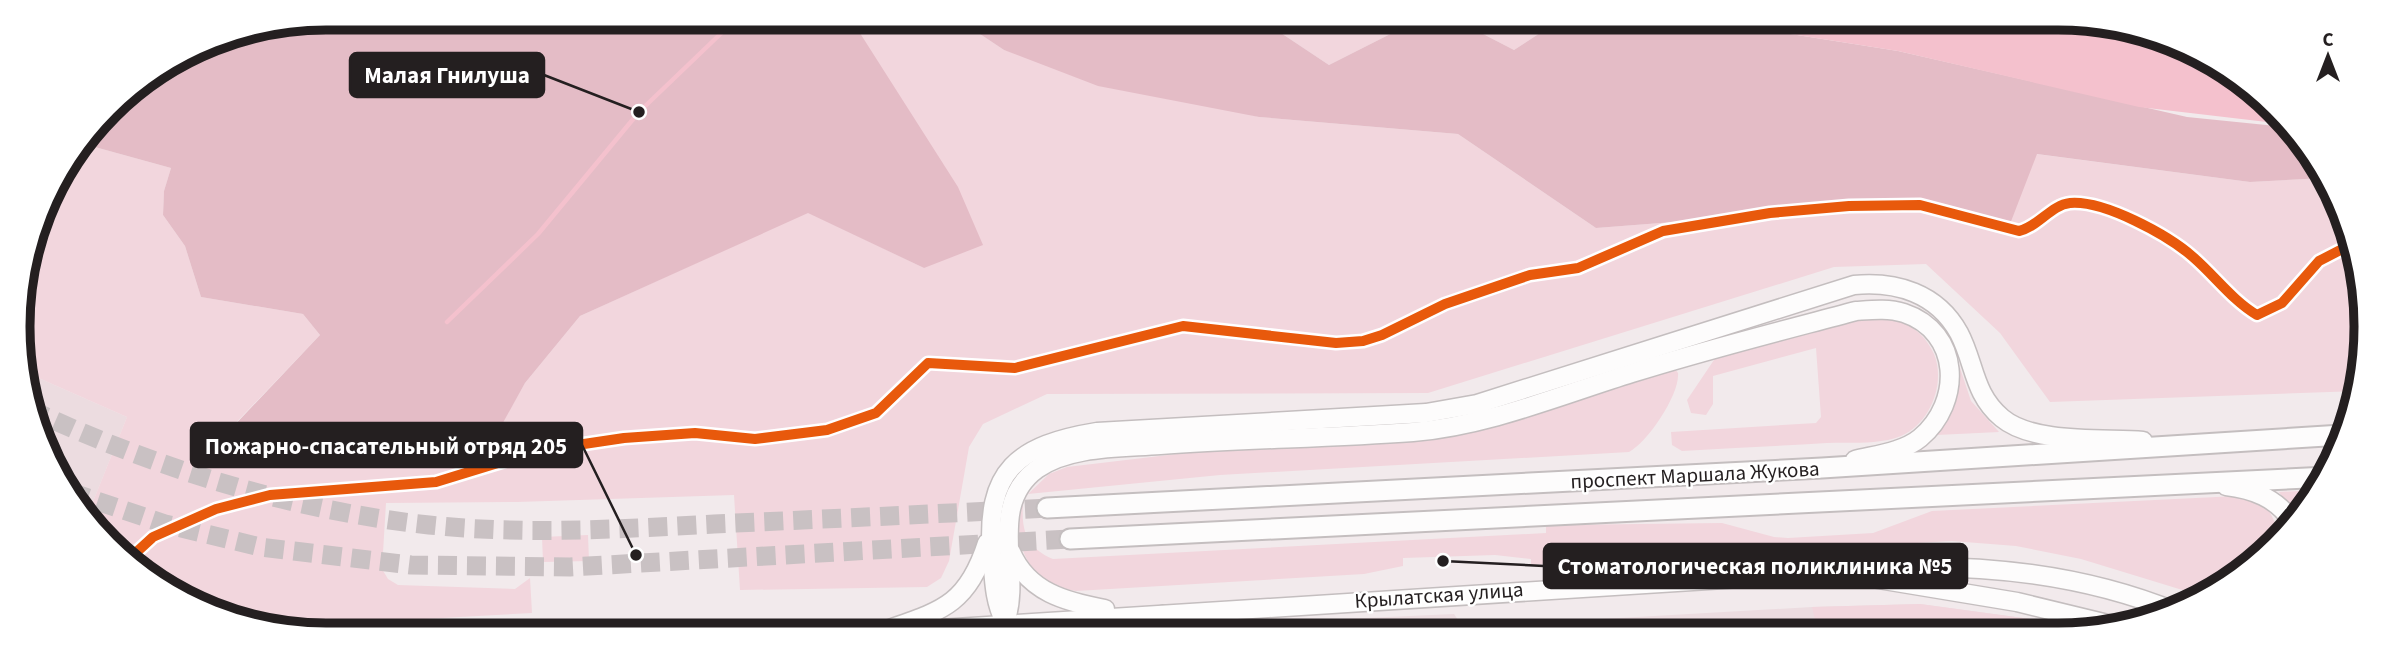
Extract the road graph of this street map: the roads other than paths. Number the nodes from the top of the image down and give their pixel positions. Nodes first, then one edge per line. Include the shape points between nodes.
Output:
1 (2334, 435) edge
2 (2194, 443) junction
3 (1822, 468) junction
4 (2312, 478) edge
5 (2205, 484) junction
6 (1047, 509) tunnel mouth
7 (2287, 515) edge
8 (999, 534) junction
9 (1070, 539) tunnel mouth
10 (1825, 571) junction
11 (2158, 606) edge
12 (1163, 612) junction
13 (1132, 614) junction
14 (2095, 621) edge
15 (1005, 622) junction
16 (907, 623) edge
17 (994, 623) edge
18 (1164, 623) edge

1 - 2 main road, проспект Маршала Жукова
2 - 3 main road, проспект Маршала Жукова
2 - 8 main road via 2048,435 2018,427 2003,419 1978,389 1959,333 1940,308 1903,288 1880,283 1854,285 1477,404 1426,413 1067,437 1028,453 1003,477 992,505
3 - 6 main road, проспект Маршала Жукова
3 - 8 main road via 1906,446 1920,438 1942,412 1949,396 1949,357 1940,338 1924,323 1903,313 1856,311 1445,428 1125,448 1060,458 1038,468 1023,482
4 - 5 main road, проспект Маршала Жукова
5 - 7 main road via 2260,494 2274,500
5 - 9 main road, проспект Маршала Жукова
8 - 13 main road via 1019,566 1044,591 1062,600
8 - 15 main road via 995,598
8 - 16 main road via 957,600
10 - 11 main road, Крылатская улица via 1955,566 1995,570 2056,578
10 - 12 main road, Крылатская улица
10 - 14 main road via 2017,602
12 - 13 main road, Крылатская улица
12 - 18 street
13 - 15 main road, Крылатская улица
15 - 17 main road, Крылатская улица

